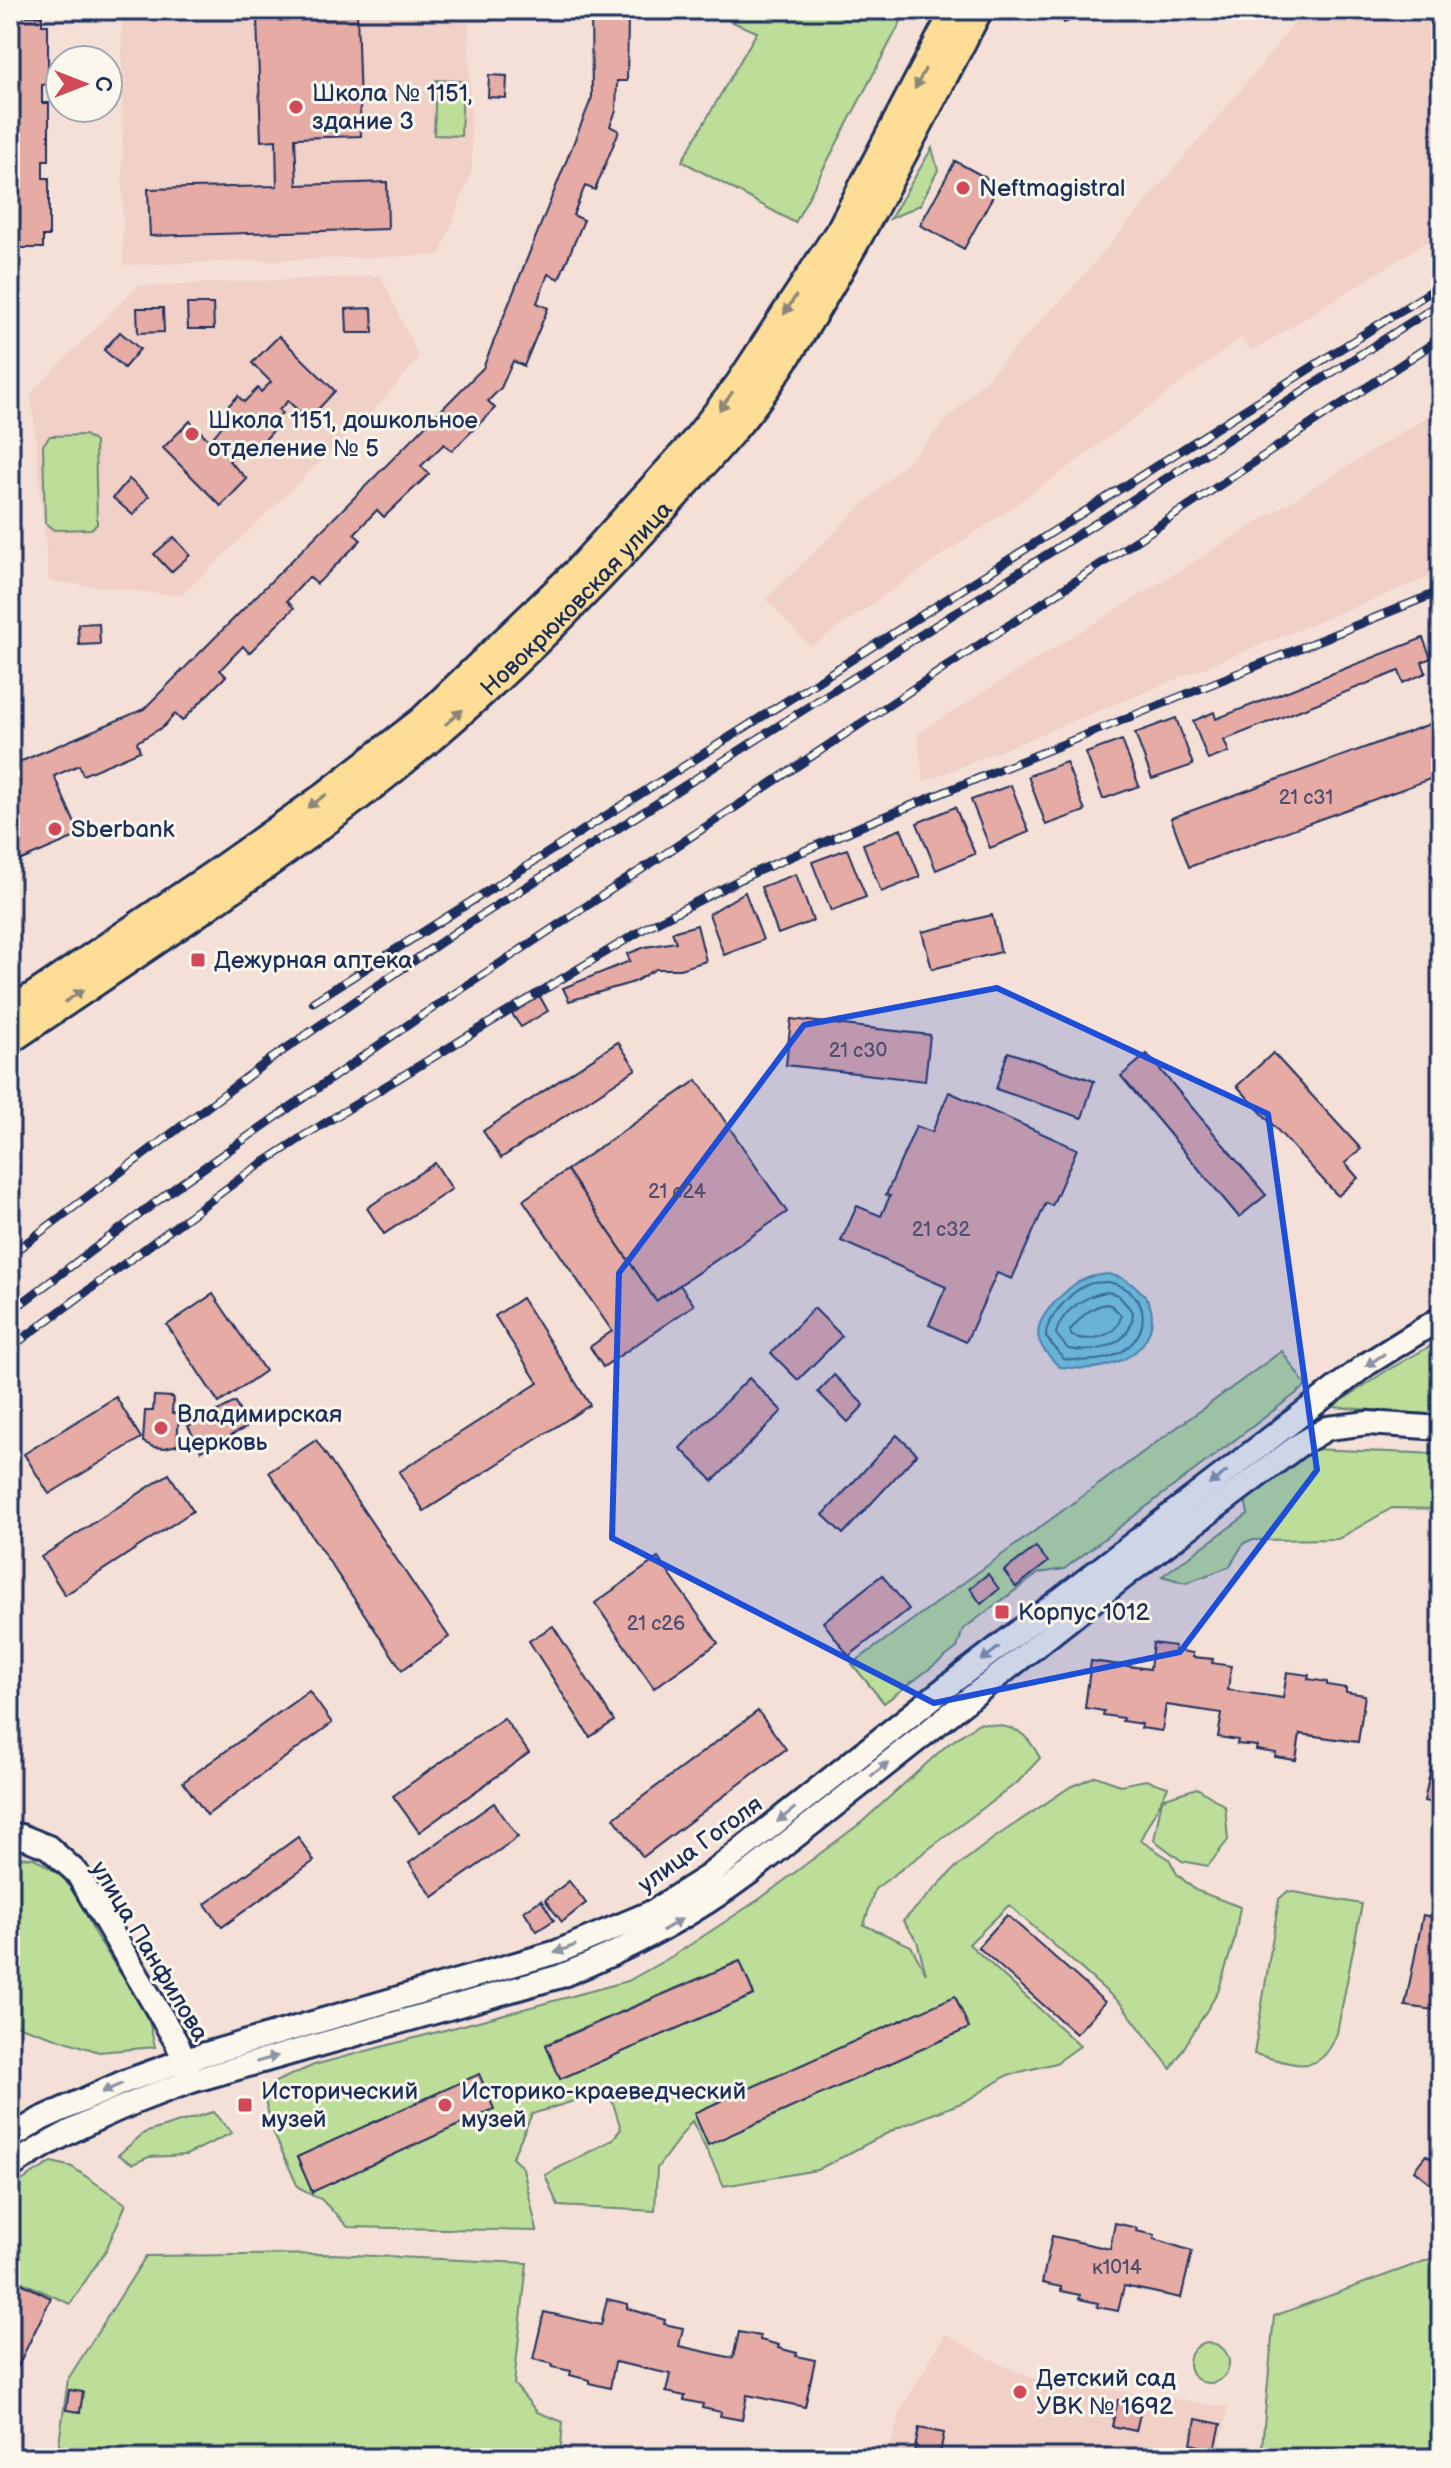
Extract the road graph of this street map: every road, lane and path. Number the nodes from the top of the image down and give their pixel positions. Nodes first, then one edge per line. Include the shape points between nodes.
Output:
1 (955, 10) edge
2 (979, 10) edge
3 (10, 1012) edge
4 (10, 1040) edge
5 (1441, 1318) edge
6 (1441, 1428) edge
7 (14, 1830) edge
8 (189, 2071) junction
9 (10, 2138) edge
10 (10, 2167) edge

1 -> 3 main road, Новокрюковская улица via 840,230 739,384 577,571 421,721 323,797
4 -> 2 main road, Новокрюковская улица via 382,778 503,674 603,577 770,382 859,234
5 -> 8 street, улица Гоголя via 1367,1364 707,1877 650,1913 515,1966
8 -> 6 street via 561,1976 660,1932 718,1897 1299,1445 1328,1428 1368,1423
7 - 8 street, улица Панфилова via 48,1847 77,1873
8 -> 9 street, улица Гоголя via 124,2082
8 - 10 street, улица Гоголя via 54,2138

